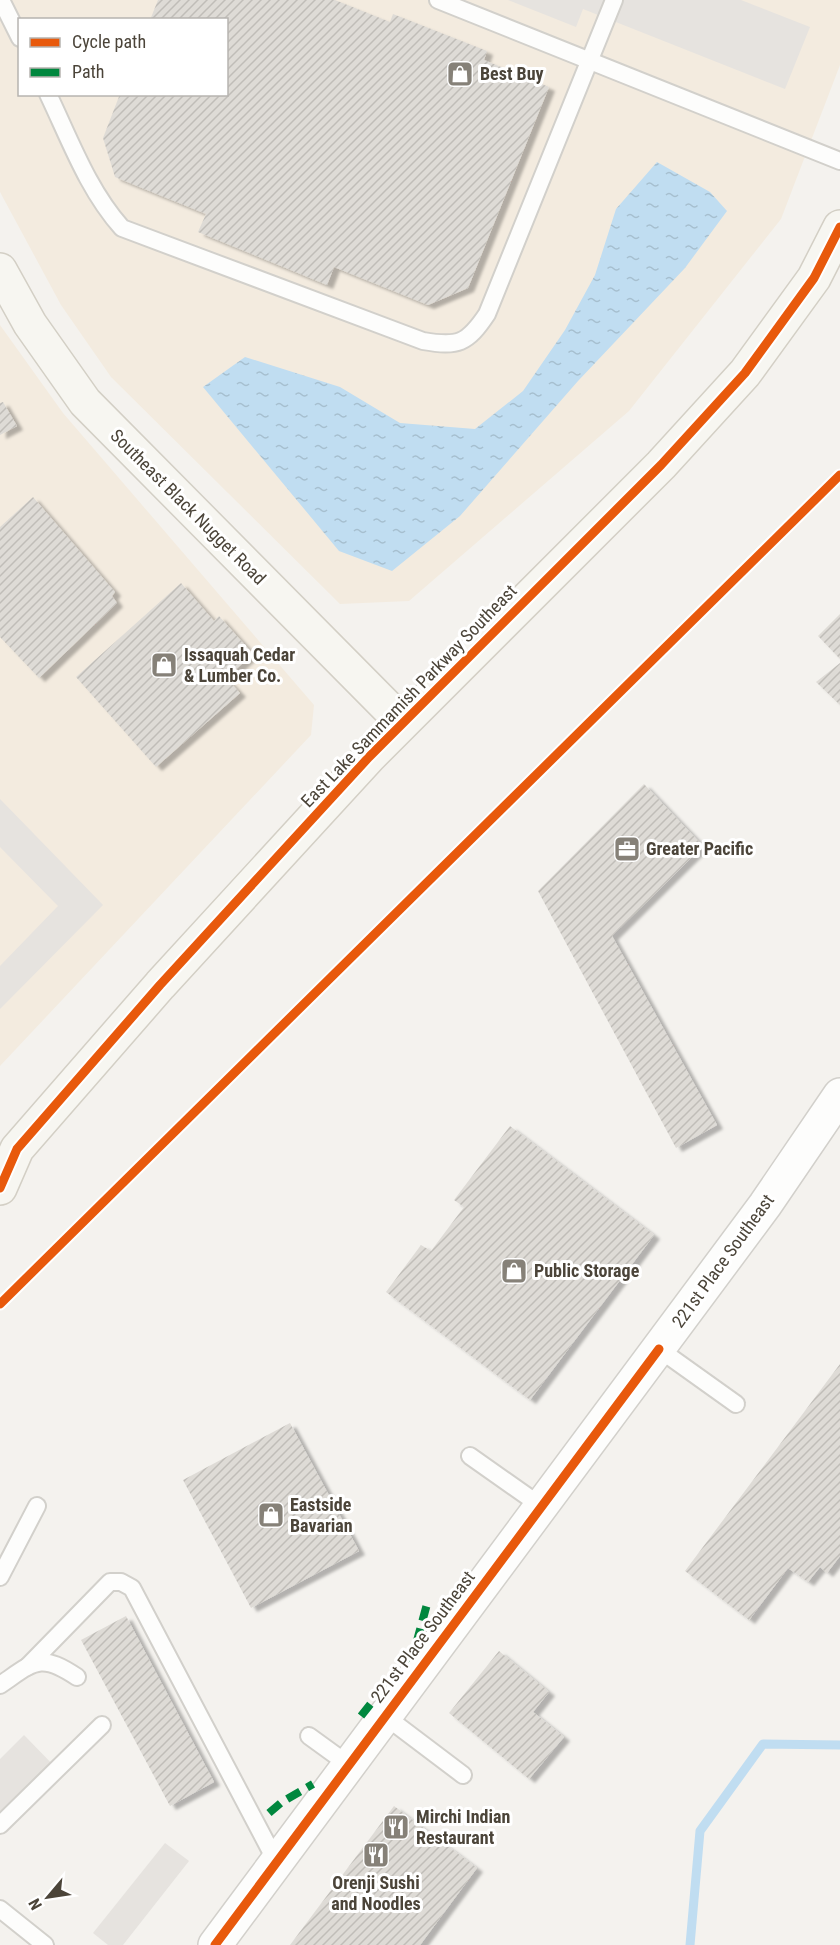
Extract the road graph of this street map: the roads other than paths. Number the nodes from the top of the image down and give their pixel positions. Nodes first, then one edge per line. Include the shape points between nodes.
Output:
1 (1, 0) edge
2 (438, 0) edge
3 (614, 0) edge
4 (18, 34) edge
5 (590, 61) junction
6 (49, 96) edge
7 (840, 161) edge
8 (840, 227) edge
9 (0, 270) edge
10 (402, 722) junction
11 (840, 1095) edge
12 (8, 1152) edge
13 (0, 1188) edge
14 (659, 1349) junction
15 (736, 1404) dead end
16 (470, 1456) dead end
17 (37, 1506) dead end
18 (541, 1506) junction
19 (0, 1577) edge
20 (27, 1667) junction
21 (77, 1677) dead end
22 (0, 1685) edge
23 (385, 1716) junction
24 (102, 1725) dead end
25 (309, 1736) dead end
26 (349, 1765) junction
27 (463, 1775) dead end
28 (0, 1825) edge
29 (277, 1863) junction
30 (0, 1909) edge
31 (45, 1945) edge
32 (215, 1945) edge

1 - 4 lane
2 - 5 lane
3 - 5 lane
5 - 6 lane via 487,314 474,334 449,345 423,341 122,228 90,183
5 - 7 lane
8 - 10 main road, East Lake Sammamish Parkway Southeast via 814,278 744,373 661,465
9 - 10 main road, Southeast Black Nugget Road via 30,324 85,402
10 - 12 main road, East Lake Sammamish Parkway Southeast
11 - 14 street, 221st Place Southeast
12 - 13 main road, East Lake Sammamish Parkway Southeast
14 - 15 lane
14 - 18 street, 221st Place Southeast
16 - 18 lane
17 - 19 lane
18 - 23 street, 221st Place Southeast
20 - 21 lane via 45,1660
20 - 22 lane
20 - 29 lane via 110,1582 132,1588
23 - 26 street, 221st Place Southeast
23 - 27 lane
24 - 28 lane
25 - 26 lane
26 - 29 street, 221st Place Southeast
29 - 32 street, 221st Place Southeast
30 - 31 lane

